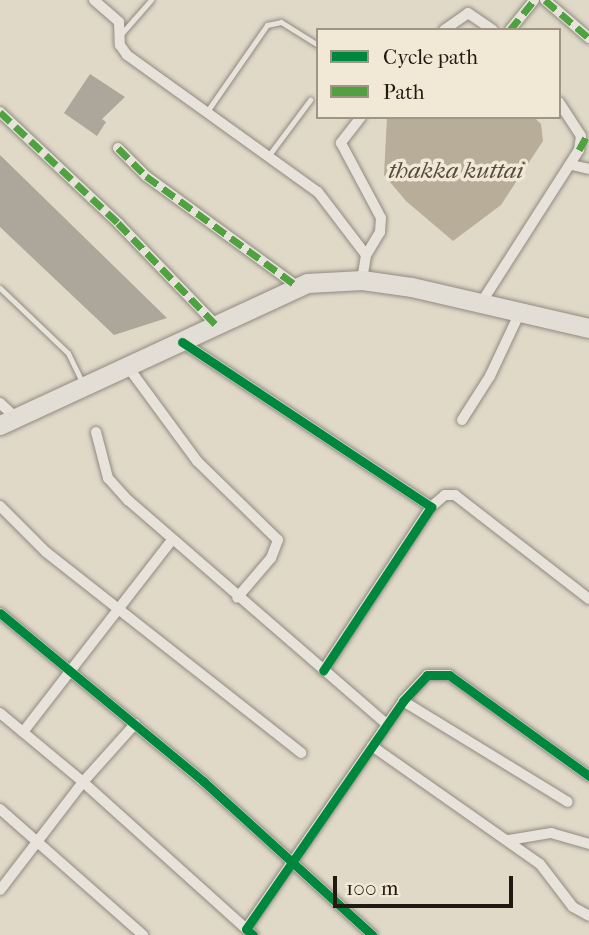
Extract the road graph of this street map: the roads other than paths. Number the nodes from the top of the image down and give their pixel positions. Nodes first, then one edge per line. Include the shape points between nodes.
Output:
1 (94, 0) edge
2 (151, 0) edge
3 (534, 0) edge
4 (545, 0) edge
5 (447, 28) edge
6 (490, 28) edge
7 (512, 28) edge
8 (122, 33) junction
9 (589, 38) edge
10 (316, 44) edge
11 (310, 100) dead end
12 (561, 105) edge
13 (208, 110) junction
14 (0, 112) edge
15 (359, 119) edge
16 (589, 132) edge
17 (118, 148) dead end
18 (579, 150) junction
19 (270, 155) junction
20 (572, 165) junction
21 (589, 169) edge
22 (366, 255) junction
23 (362, 280) junction
24 (297, 286) junction
25 (0, 288) edge
26 (484, 300) junction
27 (521, 310) junction
28 (216, 325) junction
29 (589, 328) edge
30 (182, 342) junction
31 (128, 368) junction
32 (84, 388) junction
33 (0, 403) edge
34 (462, 419) dead end
35 (8, 421) edge
36 (96, 432) dead end
37 (0, 506) edge
38 (431, 507) junction
39 (173, 540) junction
40 (237, 598) junction
41 (589, 599) edge
42 (118, 608) junction
43 (0, 613) edge
44 (68, 670) junction
45 (323, 671) junction
46 (403, 701) junction
47 (0, 713) edge
48 (135, 724) junction
49 (387, 724) junction
50 (23, 732) junction
51 (372, 746) junction
52 (301, 753) dead end
53 (589, 776) edge
54 (83, 782) junction
55 (568, 802) dead end
56 (0, 808) edge
57 (37, 838) junction
58 (509, 840) junction
59 (589, 844) edge
60 (293, 862) junction
61 (3, 886) edge
62 (589, 916) edge
63 (249, 932) edge
64 (143, 935) edge
65 (372, 935) edge

1 - 8 street via 119,22
2 - 8 lane
3 - 7 street
4 - 9 street
5 - 6 street via 468,13
8 - 13 street via 120,45 127,55
10 - 13 lane via 281,22 267,25
11 - 19 lane
12 - 18 street via 581,136
13 - 19 street
14 - 28 street via 118,223
15 - 22 street via 341,143 381,218 380,232
16 - 18 street
17 - 24 street via 146,176
18 - 20 street
19 - 22 street via 331,204
20 - 21 street
20 - 26 street
22 - 23 street
23 - 24 highway
23 - 26 highway
24 - 28 highway
25 - 32 lane via 68,353
26 - 27 highway
27 - 29 highway
27 - 34 street via 490,376
28 - 30 highway
30 - 31 highway
30 - 38 street
31 - 32 highway
31 - 40 street via 197,461 278,540 271,558
32 - 35 highway
33 - 35 street
36 - 39 street via 108,478
37 - 42 street via 30,539
38 - 41 street via 445,495 455,495
38 - 45 street
39 - 40 street
39 - 42 street
40 - 45 street
42 - 44 street
42 - 52 street
43 - 44 street
44 - 48 street
44 - 50 street
45 - 49 street
46 - 49 street
46 - 53 street via 427,675 449,675
46 - 55 street
47 - 50 street
48 - 54 street
48 - 60 street
49 - 51 street
50 - 54 street
51 - 58 street
51 - 60 street
54 - 57 street
54 - 63 street
56 - 57 street
57 - 61 street
57 - 64 street
58 - 59 street via 551,833
58 - 62 street via 540,864 573,906
60 - 63 street
60 - 65 street

